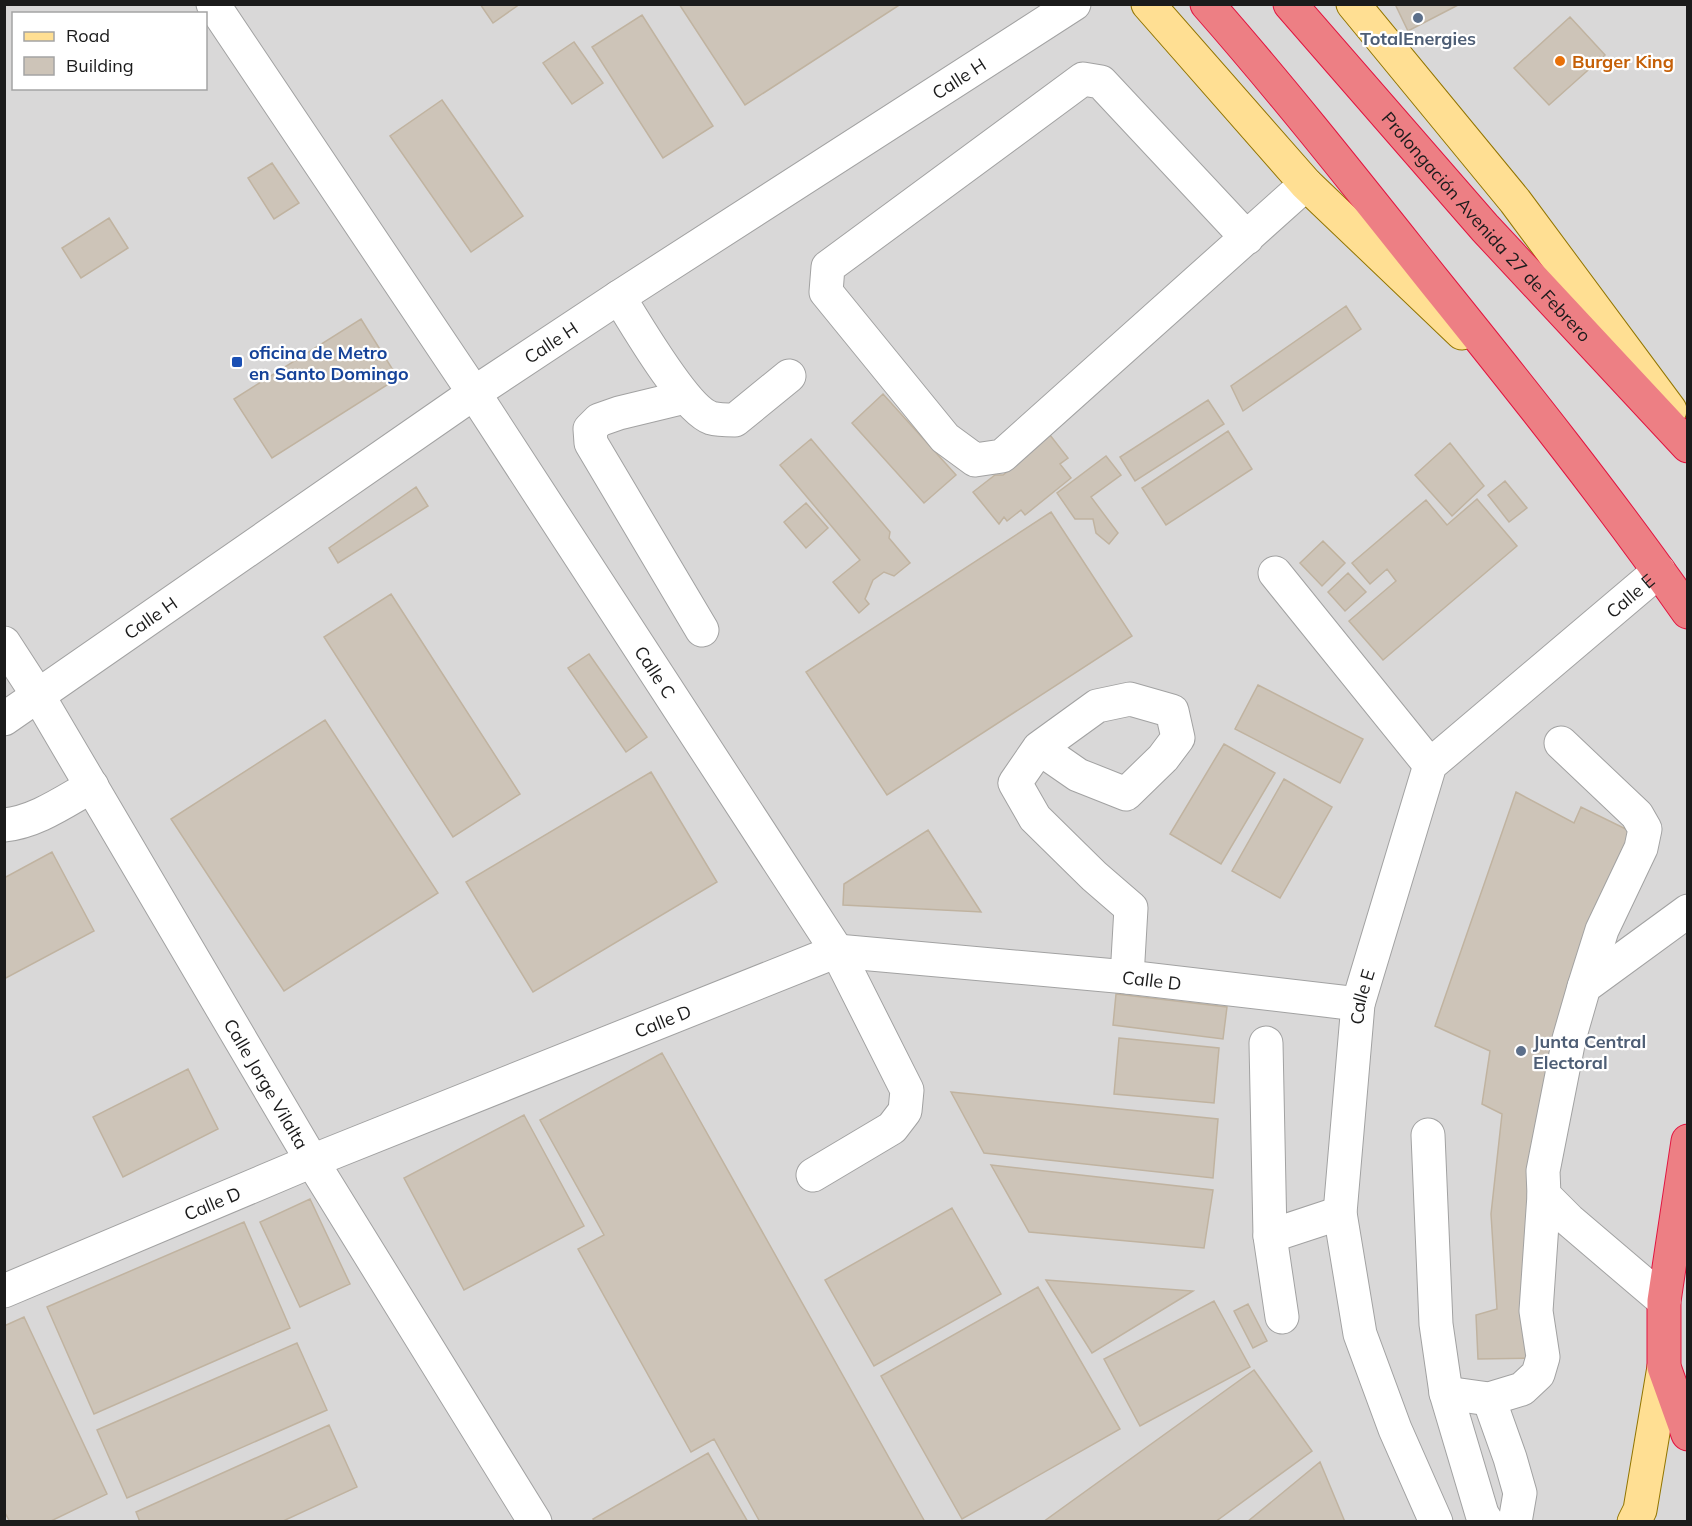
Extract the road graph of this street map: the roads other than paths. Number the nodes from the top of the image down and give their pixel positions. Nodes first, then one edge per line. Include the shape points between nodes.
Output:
1 (213, 4) edge
2 (1074, 4) edge
3 (1148, 4) edge
4 (1207, 4) edge
5 (1290, 4) edge
6 (1353, 4) edge
7 (1306, 184) junction
8 (1247, 238) junction
9 (619, 297) junction
10 (789, 376) dead end
11 (1521, 388) junction
12 (474, 393) junction
13 (685, 397) junction
14 (1688, 433) edge
15 (1688, 446) edge
16 (1659, 570) junction
17 (1275, 573) dead end
18 (1688, 612) edge
19 (702, 630) dead end
20 (4, 643) edge
21 (39, 697) junction
22 (4, 719) edge
23 (1561, 743) dead end
24 (1039, 748) dead end
25 (1430, 765) junction
26 (92, 786) junction
27 (4, 825) edge
28 (1688, 911) edge
29 (837, 951) junction
30 (1127, 977) junction
31 (1584, 987) junction
32 (1358, 1004) junction
33 (1266, 1043) dead end
34 (1428, 1135) dead end
35 (1688, 1141) edge
36 (312, 1161) junction
37 (813, 1175) dead end
38 (1544, 1195) junction
39 (1340, 1213) junction
40 (1270, 1236) junction
41 (4, 1291) edge
42 (1664, 1301) junction
43 (1281, 1317) dead end
44 (1664, 1367) junction
45 (1446, 1393) junction
46 (1489, 1399) junction
47 (1688, 1434) edge
48 (535, 1521) edge
49 (1436, 1521) edge
50 (1487, 1521) edge
51 (1515, 1521) edge
52 (1634, 1521) edge

1 - 12 street, Calle C
2 - 9 street, Calle H
3 - 7 main road
4 - 11 highway via 1272,78
5 - 15 highway, Prolongación Avenida 27 de Febrero via 1485,228
6 - 14 main road, Prolongación Avenida 27 de Febrero via 1515,201
7 - 8 street
7 - 11 main road
8 - 8 street via 1002,456 975,460 945,438 826,292 828,267 1083,79 1101,82
9 - 12 street, Calle H
9 - 13 street
10 - 13 street via 735,420 710,418
11 - 16 highway
12 - 21 street, Calle H
12 - 29 street, Calle C
13 - 19 street via 599,420 590,429 591,443
16 - 18 highway
16 - 25 street, Calle E
17 - 25 street
20 - 21 street, Calle Jorge Vilalta
21 - 22 street, Calle H
21 - 26 street, Calle Jorge Vilalta
23 - 31 street via 1637,815 1645,829 1641,848 1602,930
24 - 30 street via 1015,783 1035,818 1131,909
25 - 32 street, Calle E
26 - 27 street via 48,811
26 - 36 street, Calle Jorge Vilalta
28 - 31 street
29 - 30 street, Calle D
29 - 36 street, Calle D
29 - 37 street, Calle C via 907,1090 905,1111 892,1128
30 - 32 street, Calle D
31 - 38 street via 1569,1039 1543,1171
32 - 39 street, Calle E
33 - 40 street
34 - 45 street via 1436,1324
35 - 42 highway
36 - 41 street, Calle D
36 - 48 street, Calle Jorge Vilalta
38 - 42 street
38 - 46 street via 1536,1311 1543,1357 1538,1374 1522,1389
39 - 40 street
39 - 49 street, Calle E via 1360,1334 1395,1429
40 - 43 street
42 - 44 highway
44 - 47 highway
44 - 52 main road via 1640,1510
45 - 46 street
45 - 50 street
46 - 51 street via 1520,1493

